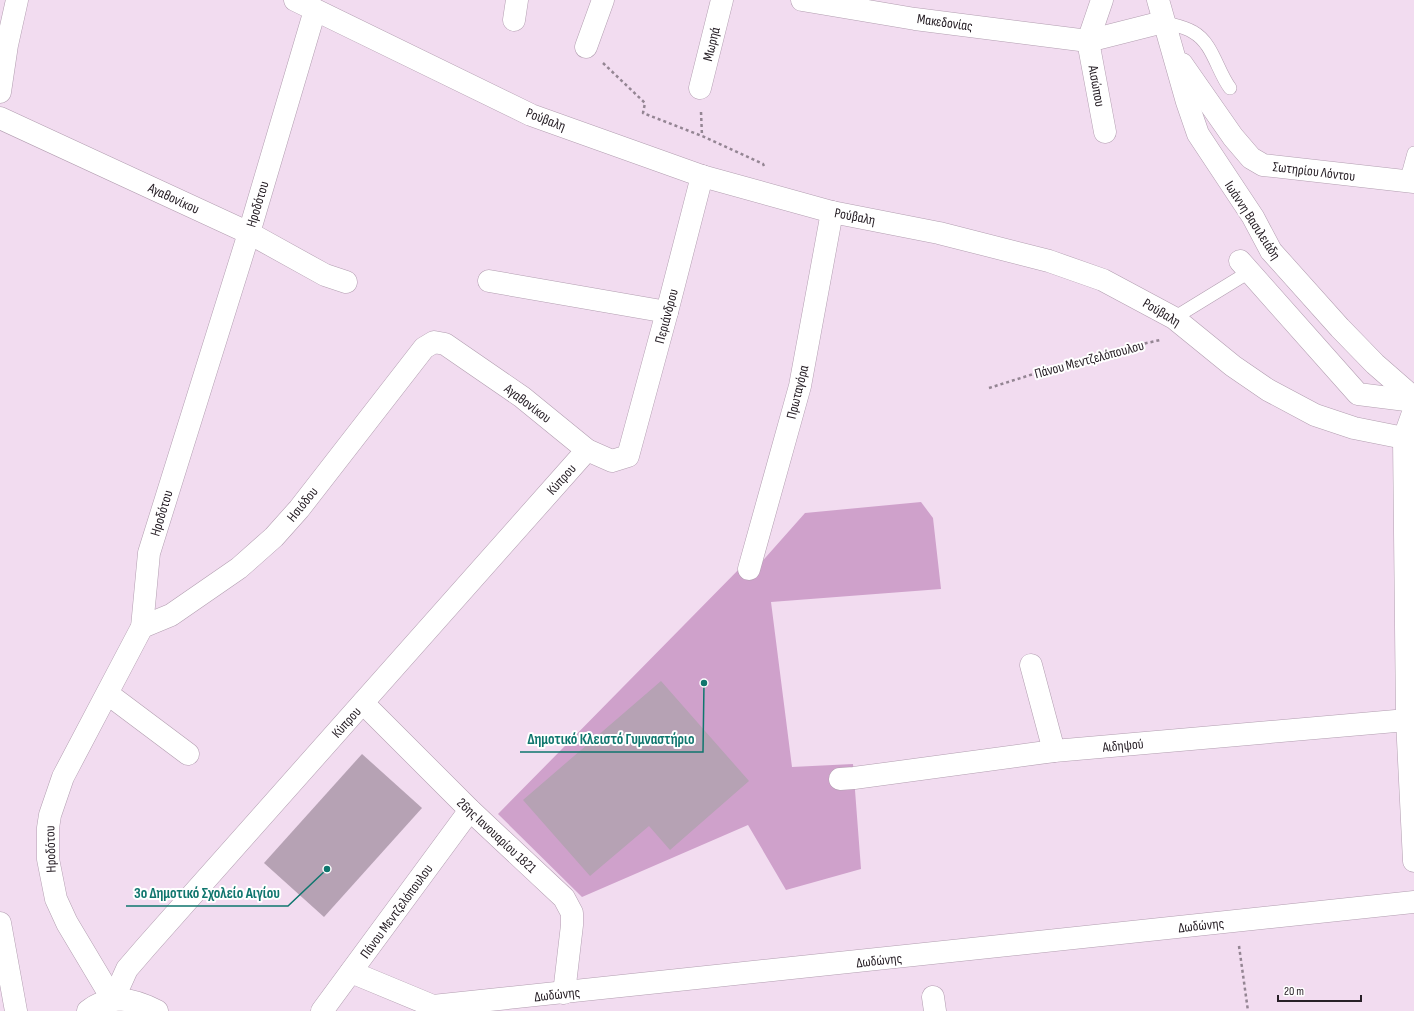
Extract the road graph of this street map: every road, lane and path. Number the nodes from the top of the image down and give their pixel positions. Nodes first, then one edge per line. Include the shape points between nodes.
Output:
1 (17, 0) edge
2 (295, 0) edge
3 (603, 0) edge
4 (722, 0) edge
5 (802, 0) edge
6 (1102, 0) edge
7 (1158, 0) edge
8 (315, 10) junction
9 (1164, 22) junction
10 (1088, 41) junction
11 (586, 47) joint
12 (1174, 53) junction
13 (700, 88) dead end
14 (1230, 88) dead end
15 (0, 92) edge
16 (0, 118) edge
17 (1105, 132) dead end
18 (1414, 153) edge
19 (763, 164) dead end
20 (702, 176) junction
21 (1410, 182) edge
22 (832, 212) junction
23 (249, 233) junction
24 (1245, 266) joint
25 (488, 281) dead end
26 (346, 282) dead end
27 (667, 312) junction
28 (1181, 324) junction
29 (428, 344) joint
30 (989, 388) dead end
31 (1414, 400) edge
32 (1414, 410) edge
33 (1404, 438) junction
34 (587, 450) junction
35 (628, 456) joint
36 (749, 569) dead end
37 (142, 627) junction
38 (1031, 665) dead end
39 (108, 694) junction
40 (363, 703) junction
41 (1407, 720) junction
42 (1054, 751) junction
43 (188, 754) dead end
44 (840, 778) dead end
45 (470, 810) junction
46 (1414, 861) edge
47 (1414, 902) edge
48 (1235, 922) junction
49 (0, 923) edge
50 (350, 972) junction
51 (564, 993) junction
52 (113, 1000) junction
53 (16, 1011) edge
54 (88, 1011) edge
55 (157, 1011) edge
56 (322, 1011) edge
57 (1248, 1011) edge

1 - 15 street
2 - 8 street, Ρούβαλη
3 - 11 street
4 - 13 street, Μωρηά
5 - 10 street, Μακεδονίας via 914,19
6 - 10 street
7 - 9 street, Ιωάννη Βασιλειάδη
8 - 20 street, Ρούβαλη via 531,115
8 - 23 street, Ηροδότου
9 - 10 street, Μακεδονίας
9 - 12 street, Ιωάννη Βασιλειάδη
9 - 14 lane via 1193,32 1208,45 1222,77
10 - 17 street, Αισώπου
11 - 19 path via 645,103 643,113
12 - 21 street, Σωτηρίου Λόντου via 1233,137 1251,158 1263,165
12 - 31 street, Ιωάννη Βασιλειάδη via 1198,134 1253,217 1270,251 1340,328
16 - 23 street, Αγαθονίκου
18 - 21 lane
20 - 22 street, Ρούβαλη
20 - 27 street, Περιάνδρου
22 - 28 street, Ρούβαλη via 939,233 1049,261 1103,280
22 - 36 street, Πρωταγόρα via 800,386
23 - 26 street, Αγαθονίκου via 325,275
23 - 37 street, Ηροδότου via 148,553
24 - 28 lane
24 - 31 street via 1358,394
25 - 27 street
27 - 35 street, Περιάνδρου
28 - 30 path, Πάνου Μεντζελόπουλου via 1158,341 1094,356
28 - 33 street, Ρούβαλη via 1233,366 1268,390 1315,415 1354,428
29 - 34 street, Αγαθονίκου via 445,344 522,397
29 - 37 street, Ησιόδου via 274,538 234,572 172,615
32 - 33 street
33 - 41 street
34 - 35 street, Αγαθονίκου via 612,461
34 - 40 street, Κύπρου
37 - 39 street, Ηροδότου
38 - 42 street
39 - 43 street
39 - 52 street, Ηροδότου via 58,790 50,815 47,842 52,884 60,908
40 - 45 street, 26ης Ιανουαρίου 1821
40 - 52 street, Κύπρου via 127,969
41 - 42 street, Αιδηψού
41 - 46 street
42 - 44 street, Αιδηψού
45 - 50 street, Πάνου Μεντζελόπουλου
45 - 51 street, 26ης Ιανουαρίου 1821 via 564,898 572,913
47 - 48 street, Δωδώνης
48 - 51 street, Δωδώνης
48 - 57 path
49 - 53 street
50 - 51 street, Δωδώνης via 433,1006
50 - 56 street, Πάνου Μεντζελόπουλου
52 - 54 street
52 - 55 street via 134,1001

